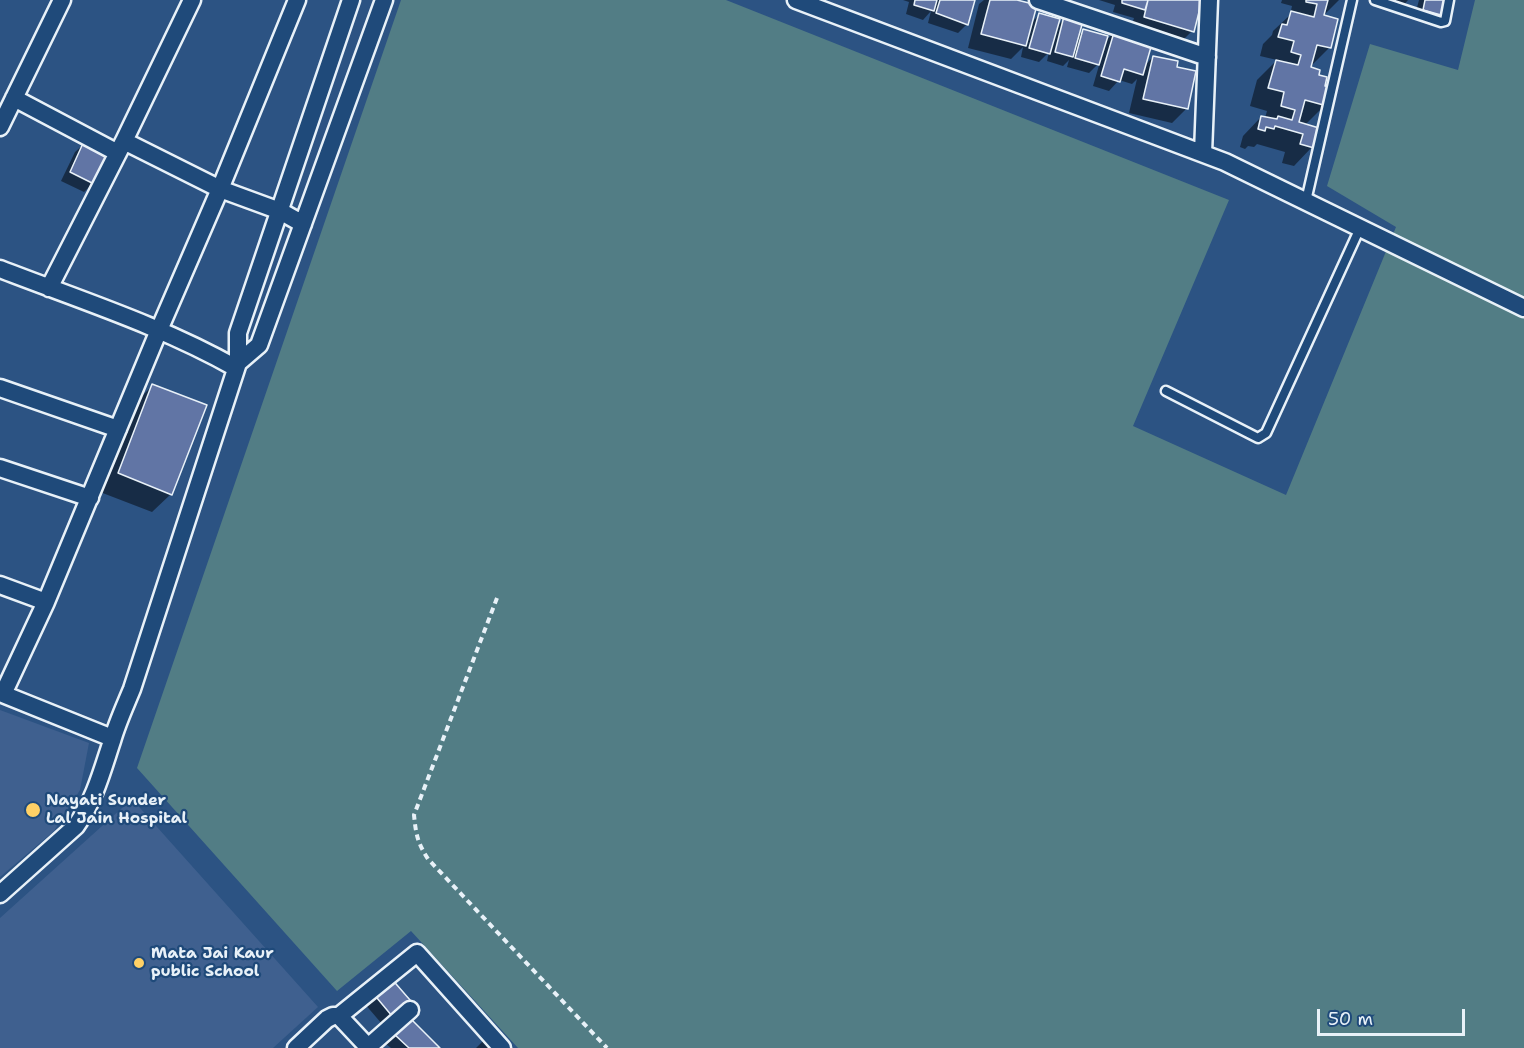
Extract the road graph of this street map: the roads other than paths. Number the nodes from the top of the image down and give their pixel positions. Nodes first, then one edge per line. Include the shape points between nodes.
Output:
1 (62, 0) edge
2 (192, 0) edge
3 (297, 0) edge
4 (351, 0) edge
5 (384, 0) edge
6 (1038, 0) edge
7 (1209, 0) edge
8 (1352, 0) edge
9 (1375, 0) edge
10 (1449, 0) edge
11 (800, 1) edge
12 (1207, 57) junction
13 (14, 98) junction
14 (0, 127) edge
15 (121, 147) junction
16 (1203, 153) junction
17 (220, 189) junction
18 (1306, 201) junction
19 (279, 211) junction
20 (303, 224) junction
21 (1360, 228) junction
22 (0, 270) edge
23 (49, 288) junction
24 (1524, 308) edge
25 (159, 330) junction
26 (237, 365) junction
27 (0, 388) edge
28 (1166, 391) dead end
29 (118, 429) junction
30 (0, 468) edge
31 (90, 498) junction
32 (0, 585) edge
33 (46, 602) junction
34 (2, 693) edge
35 (112, 738) junction
36 (0, 894) edge
37 (410, 1010) dead end
38 (339, 1016) junction
39 (296, 1048) edge
40 (368, 1048) edge
41 (502, 1048) edge

1 - 13 street
2 - 15 street
3 - 17 street
4 - 19 street
5 - 20 street
6 - 12 street
7 - 12 street
8 - 18 lane
9 - 10 lane via 1442,22
11 - 16 street
12 - 16 street
13 - 14 street
13 - 15 street
15 - 17 street
15 - 23 street
16 - 18 street
17 - 19 street
17 - 25 street
18 - 21 street
19 - 20 street
19 - 26 street via 238,333
20 - 26 street via 259,345
21 - 24 street
21 - 28 lane via 1263,436 1258,438
22 - 23 street
23 - 25 street
25 - 26 street
25 - 29 street
26 - 35 street via 132,689
27 - 29 street
29 - 31 street
30 - 31 street
31 - 33 street
32 - 33 street
33 - 34 street
34 - 35 street
35 - 36 street via 95,794 76,826
37 - 40 street
38 - 39 street via 327,1019
38 - 40 street
38 - 41 street via 417,953

